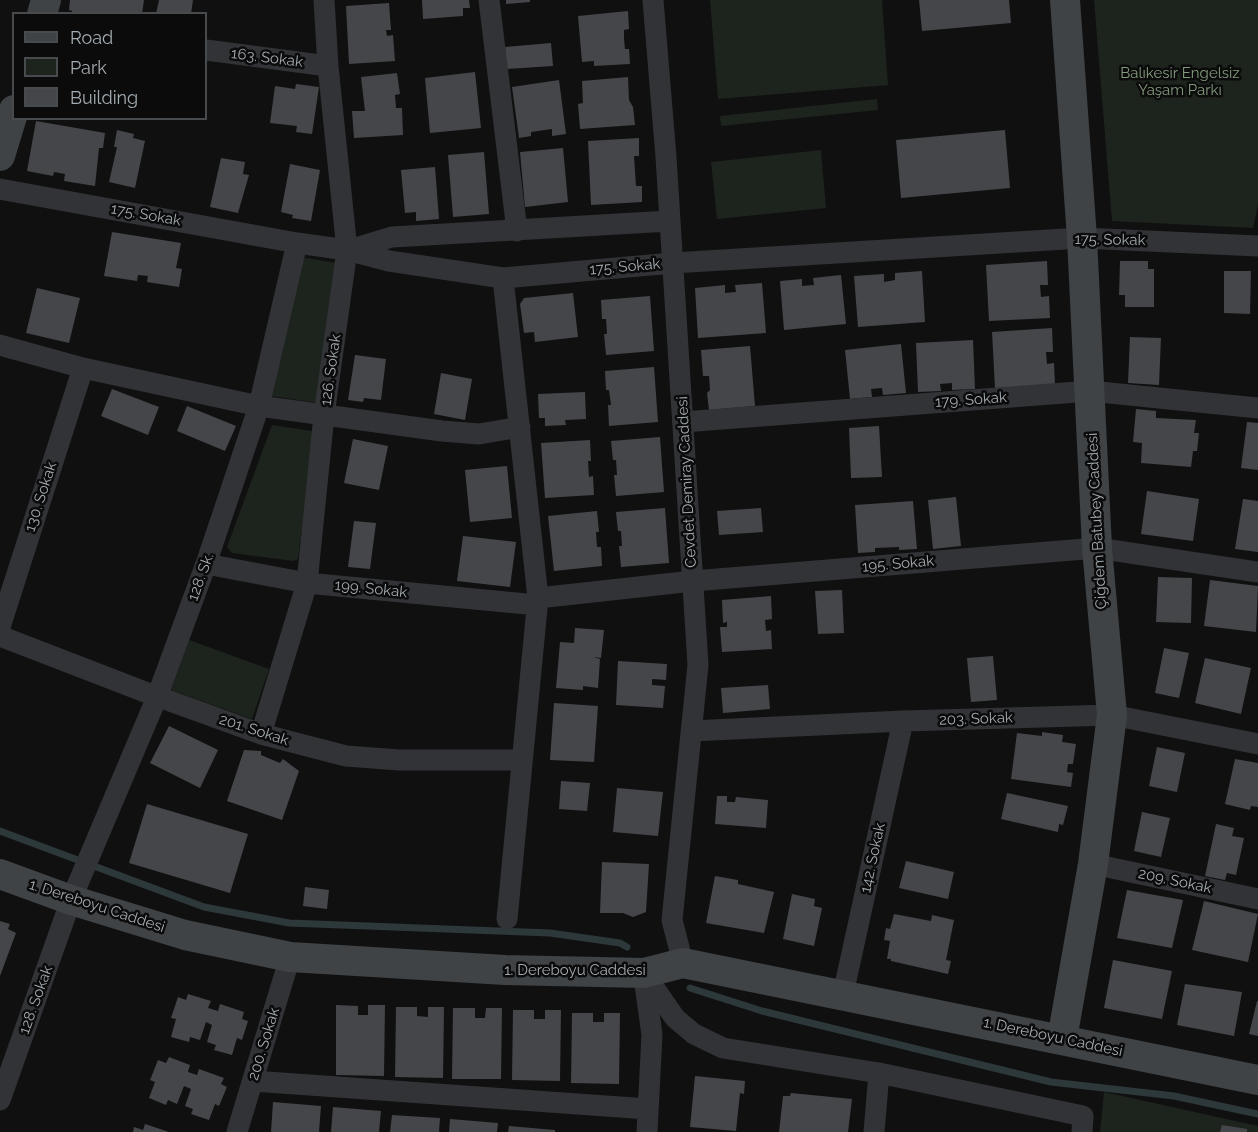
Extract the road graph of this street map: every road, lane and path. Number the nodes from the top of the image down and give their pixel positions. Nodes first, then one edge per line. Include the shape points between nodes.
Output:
1 (324, 0) edge
2 (489, 0) edge
3 (653, 0) edge
4 (1065, 0) edge
5 (207, 50) edge
6 (328, 66) junction
7 (12, 117) edge
8 (0, 156) edge
9 (0, 189) edge
10 (670, 221) junction
11 (517, 231) junction
12 (1082, 238) junction
13 (297, 243) junction
14 (1258, 246) edge
15 (347, 250) junction
16 (673, 263) junction
17 (503, 278) junction
18 (0, 345) edge
19 (83, 368) junction
20 (1090, 391) junction
21 (259, 406) junction
22 (1258, 408) edge
23 (324, 415) junction
24 (683, 422) junction
25 (520, 427) junction
26 (1097, 548) junction
27 (206, 564) junction
28 (1258, 572) edge
29 (693, 581) junction
30 (307, 583) junction
31 (537, 602) junction
32 (0, 627) edge
33 (0, 636) edge
34 (157, 697) junction
35 (1112, 715) junction
36 (903, 721) junction
37 (691, 731) junction
38 (261, 734) junction
39 (1258, 744) edge
40 (522, 760) junction
41 (1093, 864) junction
42 (0, 874) edge
43 (1258, 899) edge
44 (71, 900) junction
45 (507, 919) dead end
46 (290, 957) junction
47 (683, 963) junction
48 (644, 974) junction
49 (843, 994) junction
50 (1062, 1039) junction
51 (879, 1073) junction
52 (253, 1080) junction
53 (1258, 1080) edge
54 (0, 1100) edge
55 (648, 1109) junction
56 (1082, 1124) edge
57 (237, 1132) edge
58 (647, 1132) edge
59 (874, 1132) edge

1 - 6 street, 126. Sokak
2 - 11 street
3 - 10 street, Cevdet Demiray Caddesi
4 - 12 main road, Çiğdem Batubey Caddesi
5 - 6 street, 163. Sokak
6 - 15 street, 126. Sokak
7 - 8 main road
9 - 13 street, 175. Sokak
10 - 11 street
10 - 16 street, Cevdet Demiray Caddesi
11 - 15 street via 392,237
12 - 14 street, 175. Sokak
12 - 16 street, 175. Sokak
12 - 20 main road, Çiğdem Batubey Caddesi
13 - 15 street, 175. Sokak
13 - 21 street, 128. Sk.
15 - 17 street, 175. Sokak via 389,261
15 - 23 street, 126. Sokak
16 - 17 street, 175. Sokak
16 - 24 street, Cevdet Demiray Caddesi
17 - 25 street
18 - 19 street
19 - 21 street
19 - 32 street, 130. Sokak
20 - 22 street, 179. Sokak
20 - 24 street, 179. Sokak
20 - 26 main road, Çiğdem Batubey Caddesi
21 - 23 street
21 - 27 street, 128. Sk.
23 - 25 street via 479,434
23 - 30 street, 126. Sokak
24 - 29 street, Cevdet Demiray Caddesi
25 - 31 street
26 - 28 street, 195. Sokak
26 - 29 street, 195. Sokak
26 - 35 main road, Çiğdem Batubey Caddesi
27 - 30 street, 199. Sokak
27 - 34 street, 128. Sk.
29 - 31 street, 195. Sokak
29 - 37 street, Cevdet Demiray Caddesi via 698,665
30 - 31 street, 199. Sokak
30 - 38 street, 126. Sokak
31 - 40 street
33 - 34 street, 201. Sokak
34 - 38 street, 201. Sokak
34 - 44 street, 128. Sk.
35 - 36 street, 203. Sokak
35 - 39 street, 203. Sokak
35 - 41 main road, Çiğdem Batubey Caddesi
36 - 37 street, 203. Sokak
36 - 49 street, 142. Sokak
37 - 47 street, Cevdet Demiray Caddesi via 672,920
38 - 40 street, 201. Sokak via 346,756
40 - 45 street
41 - 43 street, 209. Sokak
41 - 50 main road, Çiğdem Batubey Caddesi
42 - 44 main road, 1. Dereboyu Caddesi
44 - 46 main road, 1. Dereboyu Caddesi via 185,935
44 - 54 street, 128. Sokak
46 - 48 main road, 1. Dereboyu Caddesi
46 - 52 street, 200. Sokak
47 - 48 main road, 1. Dereboyu Caddesi
47 - 49 main road, 1. Dereboyu Caddesi
48 - 51 street via 675,1018 694,1034 723,1048
48 - 55 street via 652,1035
49 - 50 main road, 1. Dereboyu Caddesi
50 - 53 main road, 1. Dereboyu Caddesi
51 - 56 street
51 - 59 street
52 - 55 street
52 - 57 street, 200. Sokak
55 - 58 street

